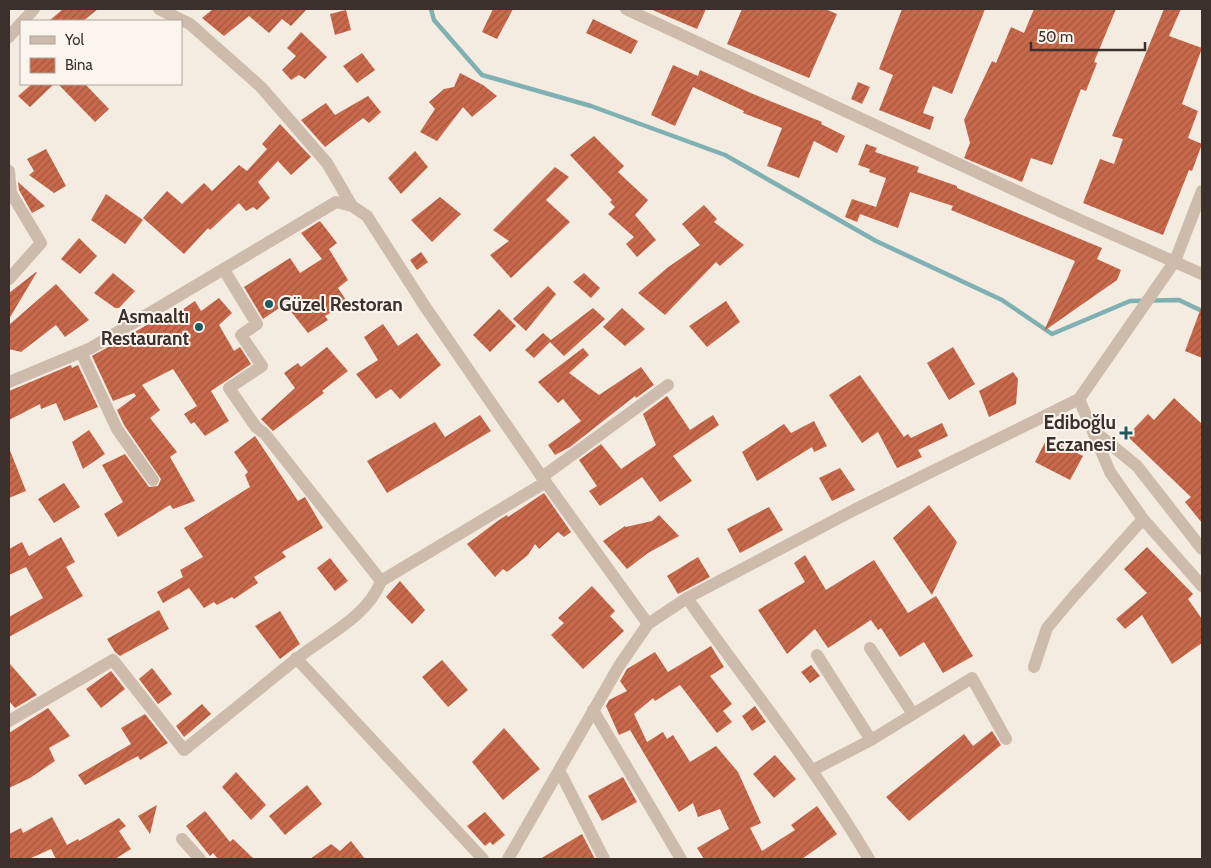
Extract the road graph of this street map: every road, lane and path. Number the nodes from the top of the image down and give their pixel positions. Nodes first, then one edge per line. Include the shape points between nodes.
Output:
1 (34, 9) edge
2 (159, 9) edge
3 (626, 9) edge
4 (24, 20) edge
5 (182, 20) edge
6 (182, 20) edge
7 (20, 24) edge
8 (9, 37) edge
9 (9, 171) edge
10 (1202, 191) edge
11 (352, 206) junction
12 (1175, 261) junction
13 (224, 270) junction
14 (1202, 274) edge
15 (9, 279) edge
16 (82, 352) junction
17 (9, 380) edge
18 (668, 385) dead end
19 (1079, 399) junction
20 (1092, 430) junction
21 (544, 479) junction
22 (153, 480) dead end
23 (1143, 519) junction
24 (1202, 549) edge
25 (381, 582) junction
26 (1202, 586) edge
27 (687, 598) junction
28 (648, 624) junction
29 (870, 648) dead end
30 (817, 655) dead end
31 (296, 658) junction
32 (1034, 666) dead end
33 (593, 710) junction
34 (913, 714) junction
35 (9, 721) edge
36 (1006, 739) dead end
37 (871, 740) junction
38 (559, 770) junction
39 (814, 770) junction
40 (182, 839) dead end
41 (510, 858) edge
42 (200, 859) edge
43 (483, 859) edge
44 (604, 859) edge
45 (681, 859) edge
46 (869, 859) edge

1 - 4 street
2 - 6 street
3 - 12 street via 1062,212
5 - 11 street via 261,87 327,163
7 - 8 street
9 - 15 street via 11,192 41,244
10 - 12 street
11 - 13 street via 336,202
11 - 21 street via 367,216
12 - 14 street
12 - 19 street
13 - 16 street
13 - 25 street via 257,324 240,335 262,366 230,388 256,427 265,434
16 - 17 street
16 - 22 street via 117,429
18 - 21 street
19 - 20 street
19 - 27 street via 854,510
20 - 23 street via 1110,472
20 - 24 street via 1137,466
21 - 25 street
21 - 28 street
23 - 26 street
23 - 32 street via 1047,628
25 - 31 street via 376,595 361,610
27 - 28 street
27 - 39 street via 746,683
28 - 33 street
29 - 34 street
30 - 37 street
31 - 35 street via 184,750 113,660
31 - 43 street
33 - 38 street
33 - 45 street
34 - 36 street via 972,678
34 - 37 street
37 - 39 street
38 - 41 street
38 - 44 street
39 - 46 street
40 - 42 street

